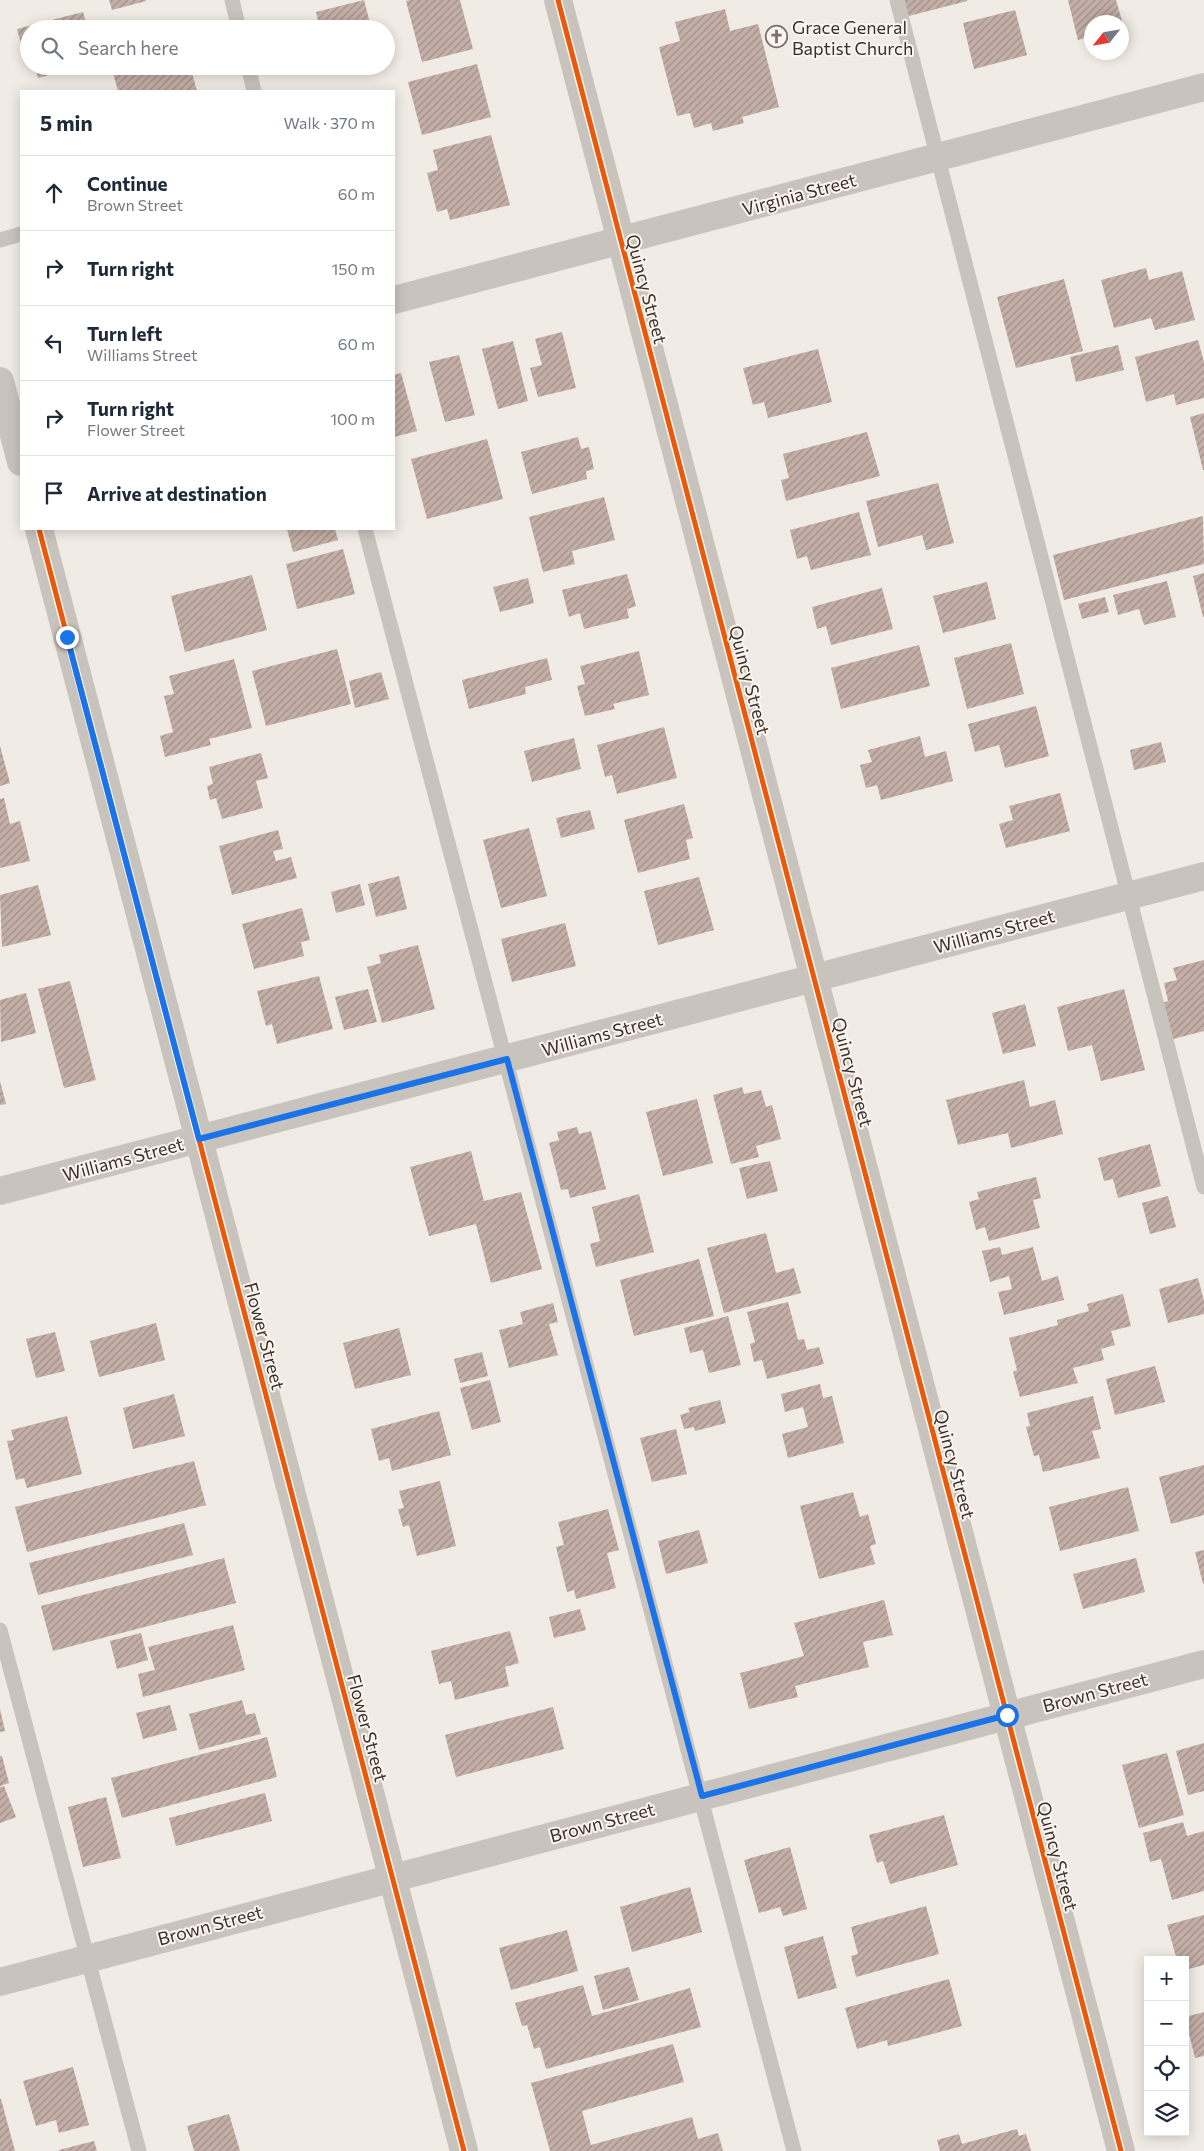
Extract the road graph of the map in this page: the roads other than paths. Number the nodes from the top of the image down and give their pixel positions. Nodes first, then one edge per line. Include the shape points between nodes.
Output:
1 (232, 0) edge
2 (558, 0) edge
3 (897, 0) edge
4 (237, 20) edge
5 (250, 75) edge
6 (1204, 87) edge
7 (254, 90) edge
8 (938, 157) junction
9 (20, 234) edge
10 (0, 240) edge
11 (620, 240) junction
12 (395, 300) edge
13 (7, 396) edge
14 (20, 457) edge
15 (39, 530) edge
16 (365, 530) edge
17 (1204, 876) edge
18 (1129, 895) junction
19 (814, 978) junction
20 (507, 1059) junction
21 (199, 1139) junction
22 (1204, 1187) edge
23 (0, 1191) edge
24 (0, 1630) edge
25 (1204, 1664) edge
26 (1007, 1715) junction
27 (702, 1796) junction
28 (392, 1877) junction
29 (87, 1958) junction
30 (0, 1982) edge
31 (138, 2151) edge
32 (464, 2151) edge
33 (794, 2151) edge
34 (1121, 2151) edge

1 - 4 lane
2 - 11 street, Quincy Street
3 - 8 lane
5 - 7 lane
6 - 8 street, Virginia Street
8 - 11 street, Virginia Street
8 - 18 lane
9 - 10 lane
11 - 12 street, Virginia Street
11 - 19 street, Quincy Street
13 - 14 street
15 - 21 street, Flower Street
16 - 20 lane
17 - 18 street, Williams Street
18 - 19 street, Williams Street
18 - 22 lane
19 - 20 street, Williams Street
19 - 26 street, Quincy Street
20 - 21 street, Williams Street
20 - 27 lane
21 - 23 street, Williams Street
21 - 28 street, Flower Street
24 - 29 lane
25 - 26 street, Brown Street
26 - 27 street, Brown Street
26 - 34 street, Quincy Street
27 - 28 street, Brown Street
27 - 33 lane
28 - 29 street, Brown Street
28 - 32 street, Flower Street
29 - 30 street, Brown Street
29 - 31 lane

